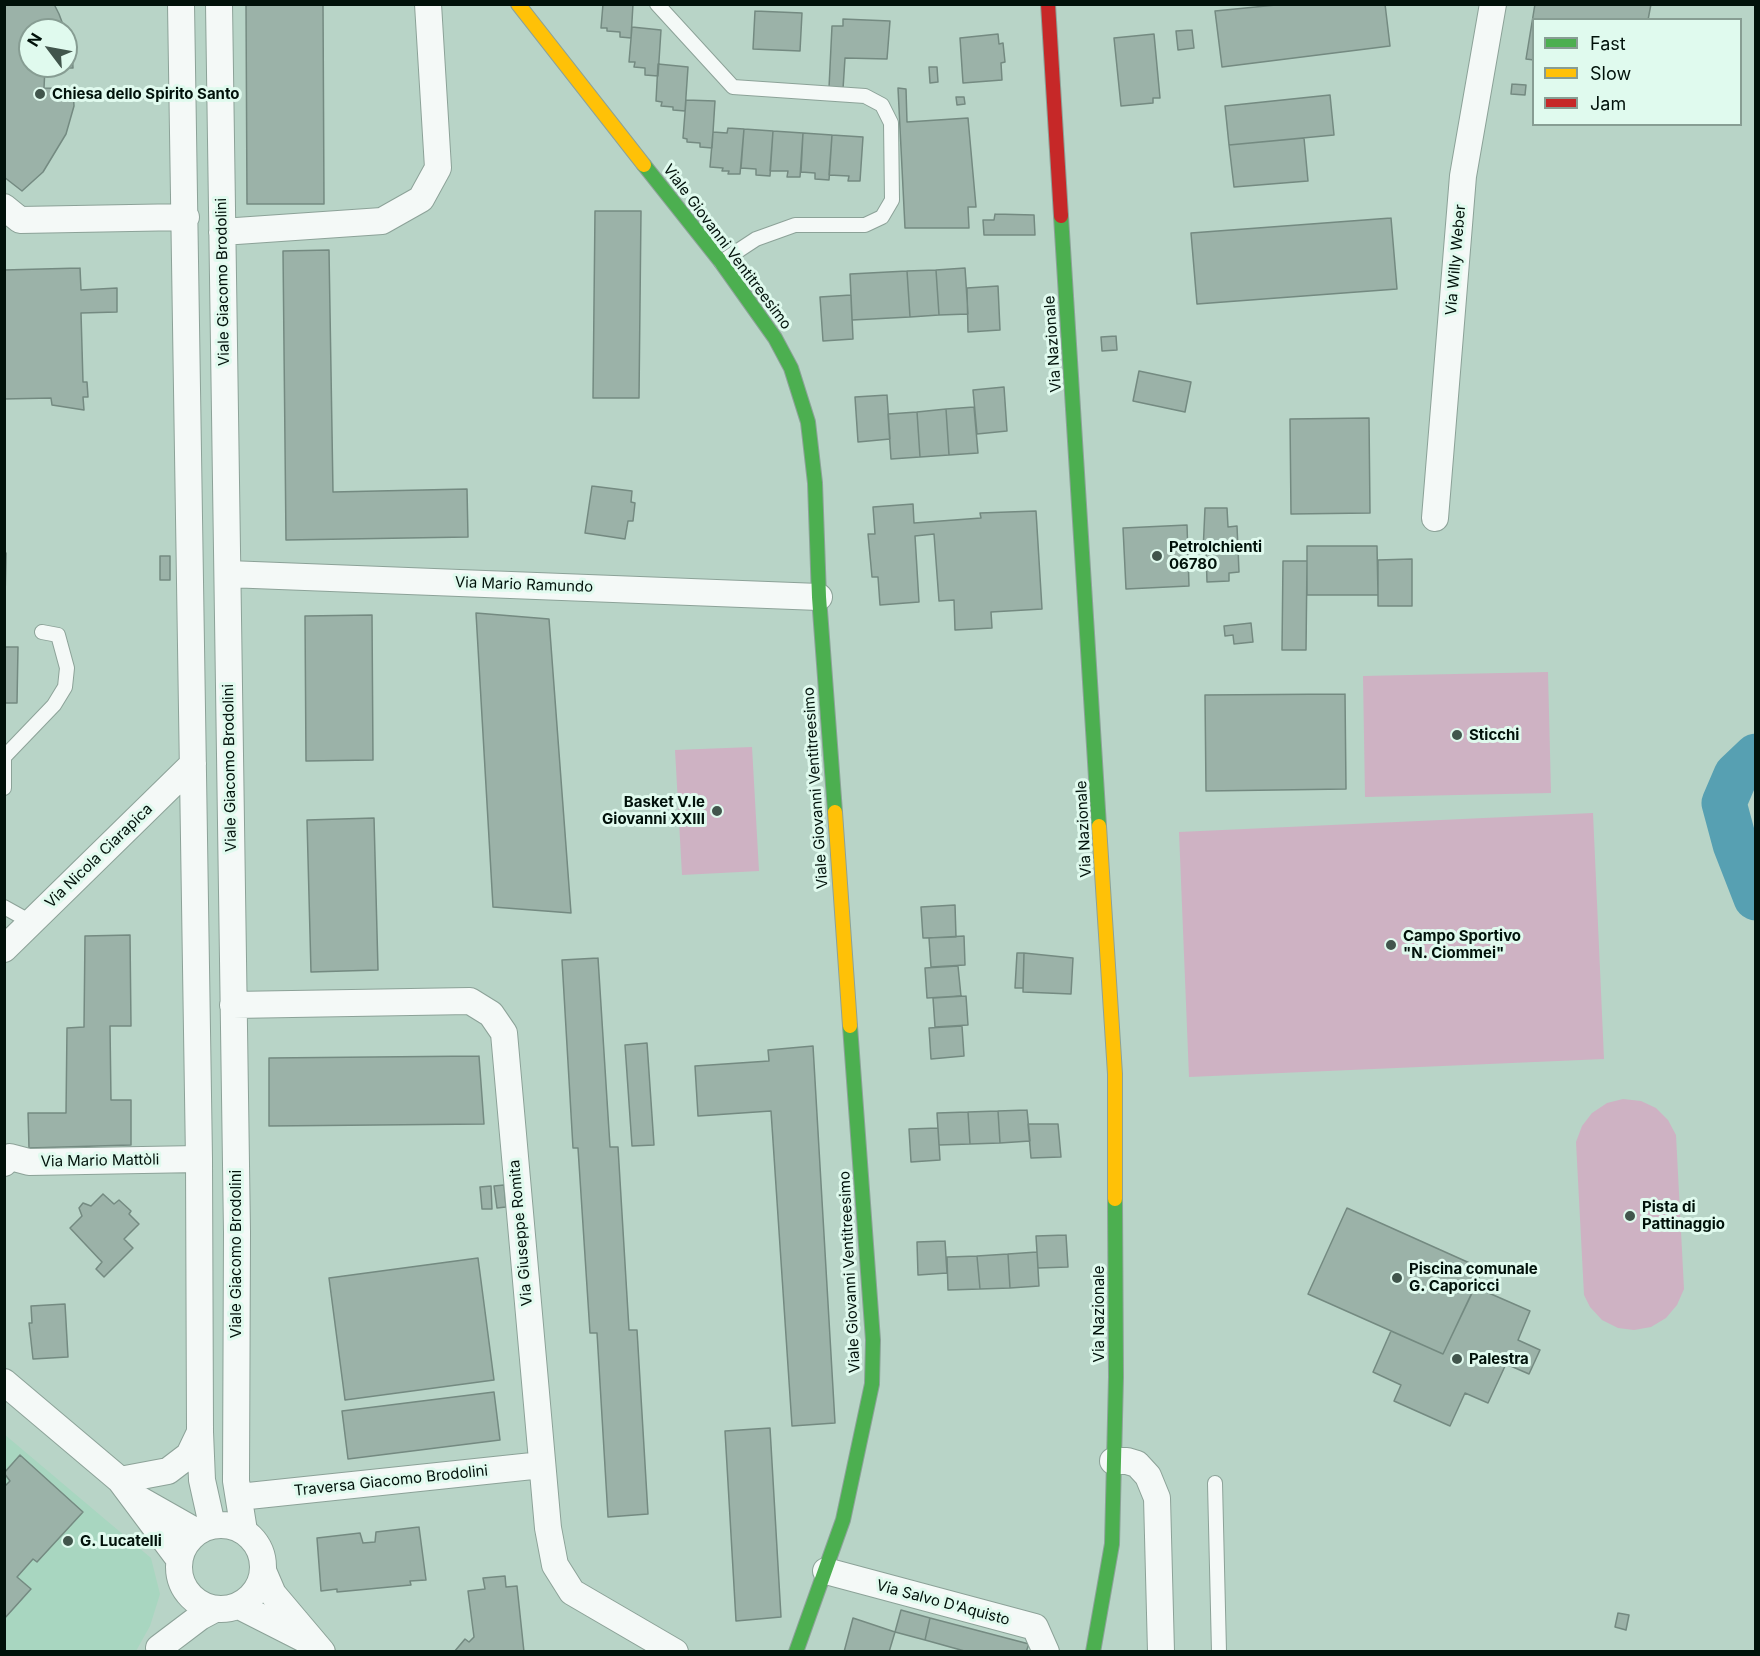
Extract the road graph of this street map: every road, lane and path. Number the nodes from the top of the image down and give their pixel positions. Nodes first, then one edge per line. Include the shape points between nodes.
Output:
1 (181, 4) edge
2 (219, 4) edge
3 (428, 4) edge
4 (518, 4) edge
5 (657, 4) edge
6 (1048, 4) edge
7 (1493, 4) edge
8 (4, 207) edge
9 (186, 218) junction
10 (222, 232) junction
11 (721, 262) junction
12 (1435, 518) dead end
13 (228, 573) junction
14 (819, 597) junction
15 (42, 632) dead end
16 (5, 754) edge
17 (193, 764) junction
18 (4, 788) edge
19 (4, 907) edge
20 (31, 922) junction
21 (4, 949) edge
22 (233, 1005) junction
23 (199, 1159) junction
24 (8, 1160) edge
25 (4, 1382) edge
26 (200, 1432) junction
27 (1113, 1461) junction
28 (542, 1465) junction
29 (1215, 1483) dead end
30 (126, 1487) junction
31 (239, 1497) junction
32 (205, 1528) junction
33 (244, 1531) junction
34 (179, 1559) junction
35 (826, 1571) junction
36 (264, 1573) junction
37 (186, 1591) junction
38 (227, 1608) junction
39 (318, 1648) edge
40 (158, 1650) edge
41 (675, 1652) edge
42 (796, 1652) edge
43 (1046, 1652) edge
44 (1093, 1652) edge
45 (1161, 1652) edge
46 (1219, 1652) edge

1 - 9 street
2 - 10 street, Viale Giacomo Brodolini
3 - 10 street via 438,168 421,200 382,221
4 - 11 street, Viale Giovanni Ventitreesimo
5 - 11 lane via 733,87 865,96 882,105 891,123 892,200 882,217 865,225 795,225 756,239
6 - 27 street, Via Nazionale via 1115,1074
7 - 12 street, Via Willy Weber via 1463,176
8 - 9 street via 20,220
9 - 17 street
10 - 13 street, Viale Giacomo Brodolini
11 - 14 street, Viale Giovanni Ventitreesimo via 775,338 791,368 808,422 815,483
13 - 14 street, Via Mario Ramundo
13 - 22 street, Viale Giacomo Brodolini
14 - 35 street, Viale Giovanni Ventitreesimo via 873,1341 872,1384 862,1433 843,1520
15 - 16 lane via 58,635 67,668 65,687 54,705
16 - 18 lane
17 - 20 street, Via Nicola Ciarapica
17 - 23 street
19 - 20 lane
20 - 21 street, Via Nicola Ciarapica
22 - 28 street, Via Giuseppe Romita via 470,1001 491,1014 504,1033
22 - 31 street, Viale Giacomo Brodolini
23 - 24 street, Via Mario Mattòli
23 - 26 street
25 - 30 street
26 - 30 street via 189,1455 168,1471
26 - 32 street
27 - 44 street, Via Nazionale via 1112,1545
27 - 45 street via 1137,1464 1148,1476 1157,1498
28 - 31 street, Traversa Giacomo Brodolini
28 - 41 street, Via Giuseppe Romita via 555,1565 572,1592
29 - 46 lane
30 - 32 street
30 - 34 street
31 - 33 street, Viale Giacomo Brodolini
32 - 33 street via 223,1524
32 - 34 street via 183,1548
33 - 36 street via 260,1549
34 - 37 street via 178,1570
35 - 42 street, Viale Giovanni Ventitreesimo
35 - 43 street, Via Salvo D'Aquisto via 1035,1627
36 - 38 street via 255,1592
36 - 39 street via 273,1594
37 - 38 street via 194,1600
37 - 40 street
38 - 39 street
38 - 40 street via 200,1617

